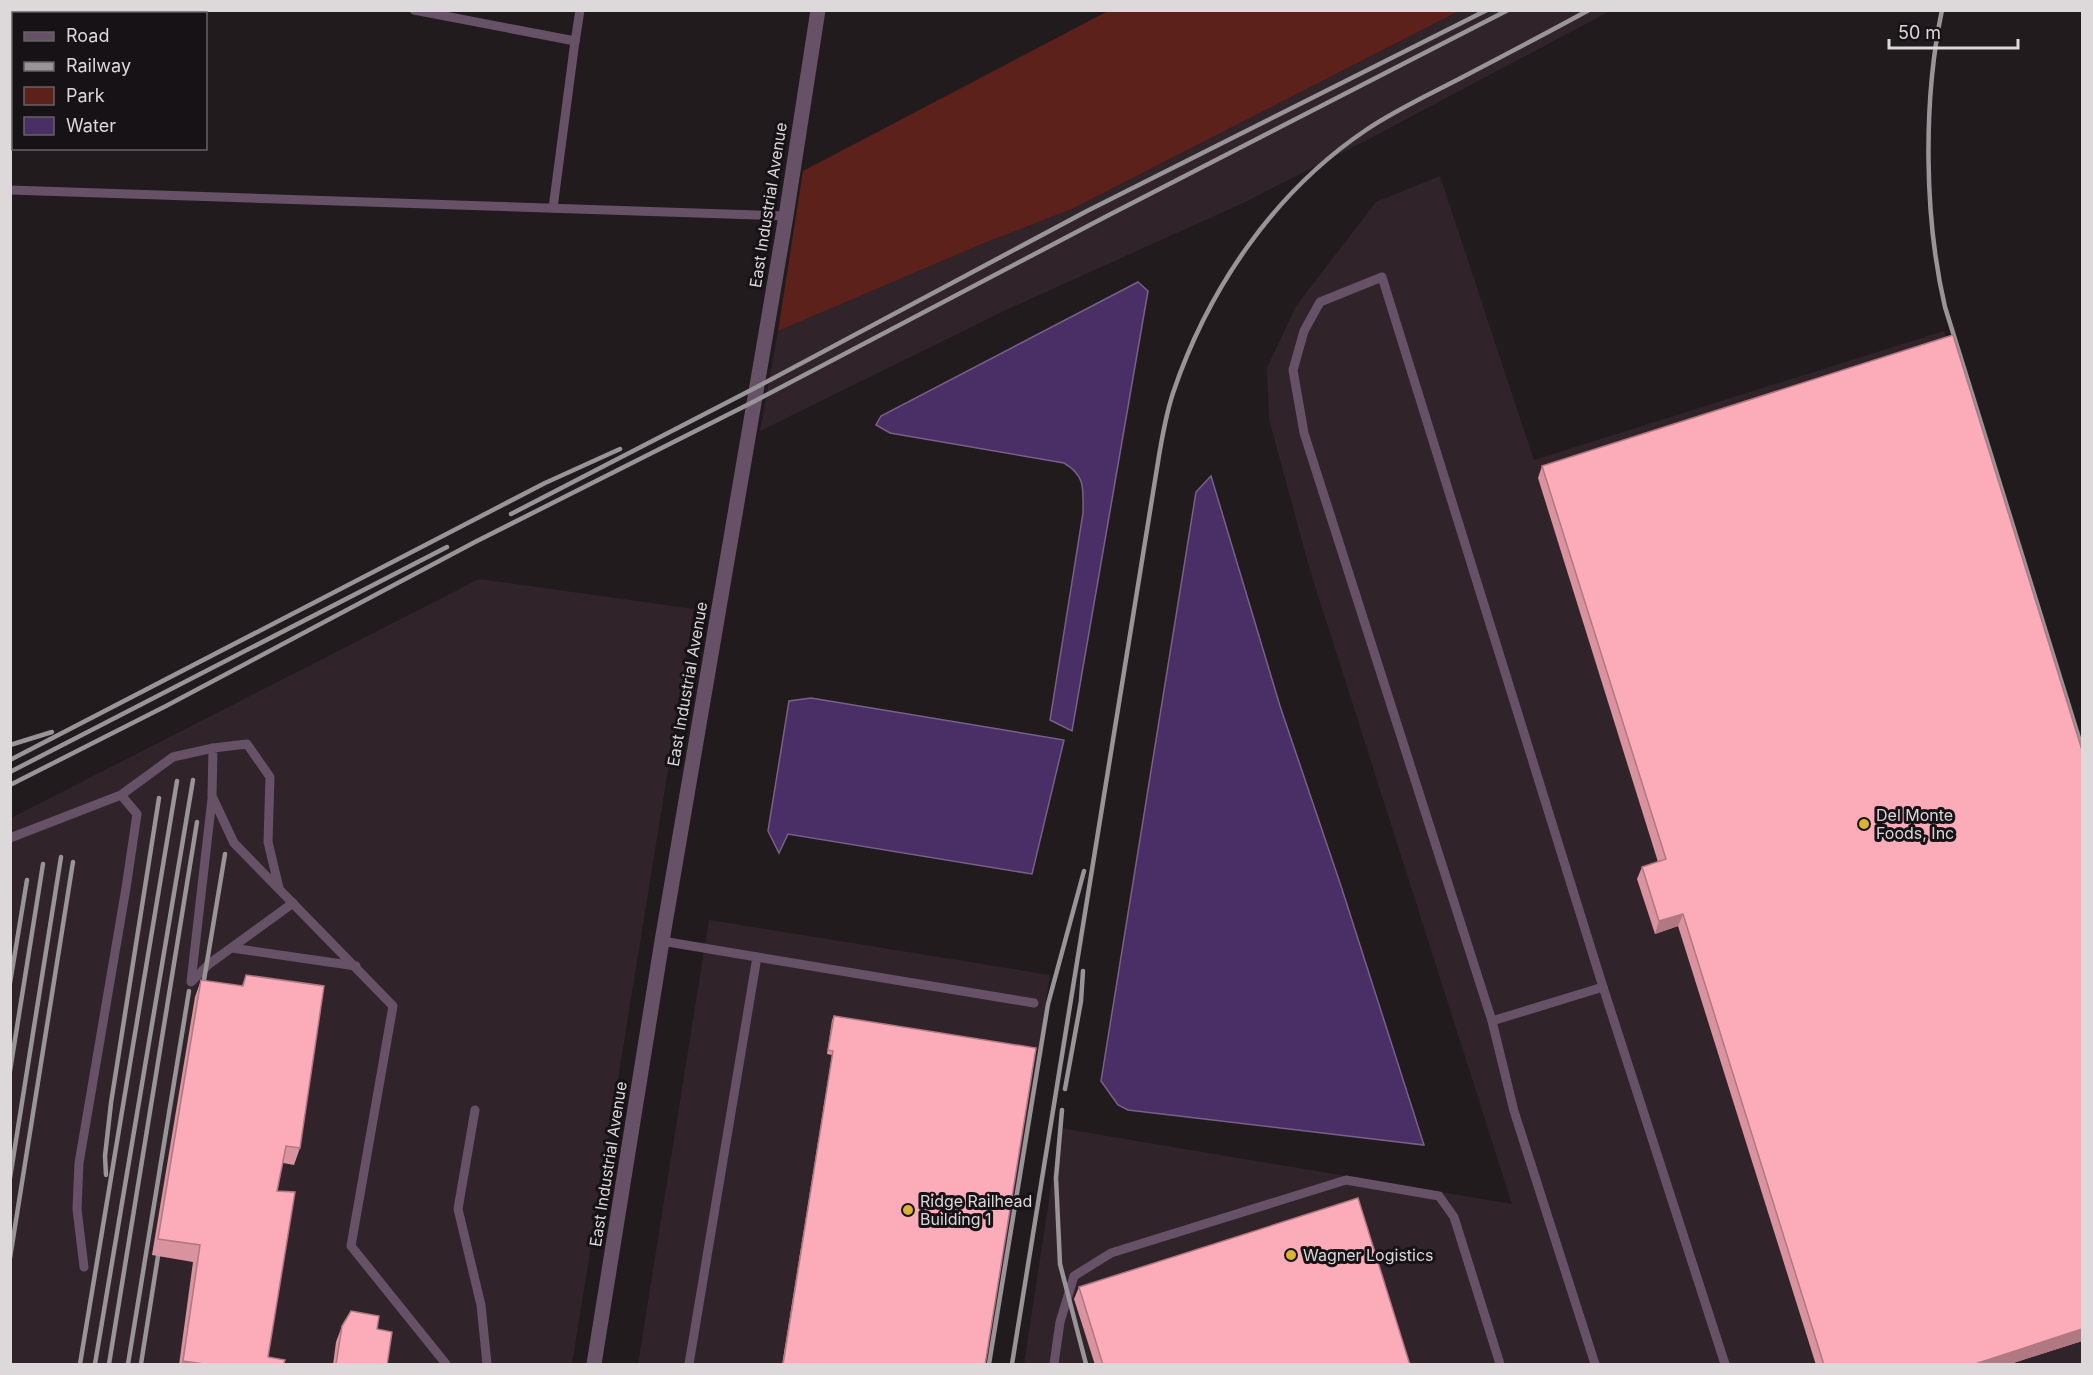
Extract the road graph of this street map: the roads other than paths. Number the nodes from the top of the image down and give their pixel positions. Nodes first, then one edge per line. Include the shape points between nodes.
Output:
1 (414, 10) edge
2 (580, 10) edge
3 (818, 10) edge
4 (575, 42) junction
5 (10, 190) edge
6 (553, 208) junction
7 (786, 216) junction
8 (213, 748) junction
9 (121, 795) junction
10 (212, 796) junction
11 (10, 838) edge
12 (279, 888) junction
13 (293, 903) junction
14 (662, 940) junction
15 (232, 948) junction
16 (757, 957) junction
17 (356, 966) junction
18 (1603, 987) junction
19 (1034, 1003) dead end
20 (1492, 1021) junction
21 (475, 1110) dead end
22 (84, 1267) dead end
23 (446, 1365) edge
24 (487, 1365) edge
25 (594, 1365) edge
26 (689, 1365) edge
27 (1054, 1365) edge
28 (1500, 1365) edge
29 (1595, 1365) edge
30 (1725, 1365) edge

1 - 4 lane
2 - 4 lane
3 - 7 street, East Industrial Avenue
4 - 6 lane
5 - 6 lane
6 - 7 lane
7 - 14 street, East Industrial Avenue
8 - 9 lane via 173,757
8 - 10 lane
8 - 12 lane via 247,744 270,777 268,842
9 - 11 lane
9 - 22 lane via 136,814 79,1162 77,1209
10 - 12 lane via 234,843
10 - 15 lane via 191,982
12 - 13 lane
13 - 15 lane
13 - 17 lane
14 - 16 lane
14 - 25 street, East Industrial Avenue
15 - 17 lane
16 - 19 lane
16 - 26 lane
17 - 23 lane via 393,1006 351,1246
18 - 20 lane
18 - 20 lane via 1382,277 1320,302 1304,332 1293,370 1304,433
18 - 30 lane
20 - 29 lane via 1514,1111
21 - 24 lane via 458,1209 481,1305
27 - 28 lane via 1060,1322 1074,1276 1083,1270 1111,1253 1346,1180 1439,1196 1454,1217

